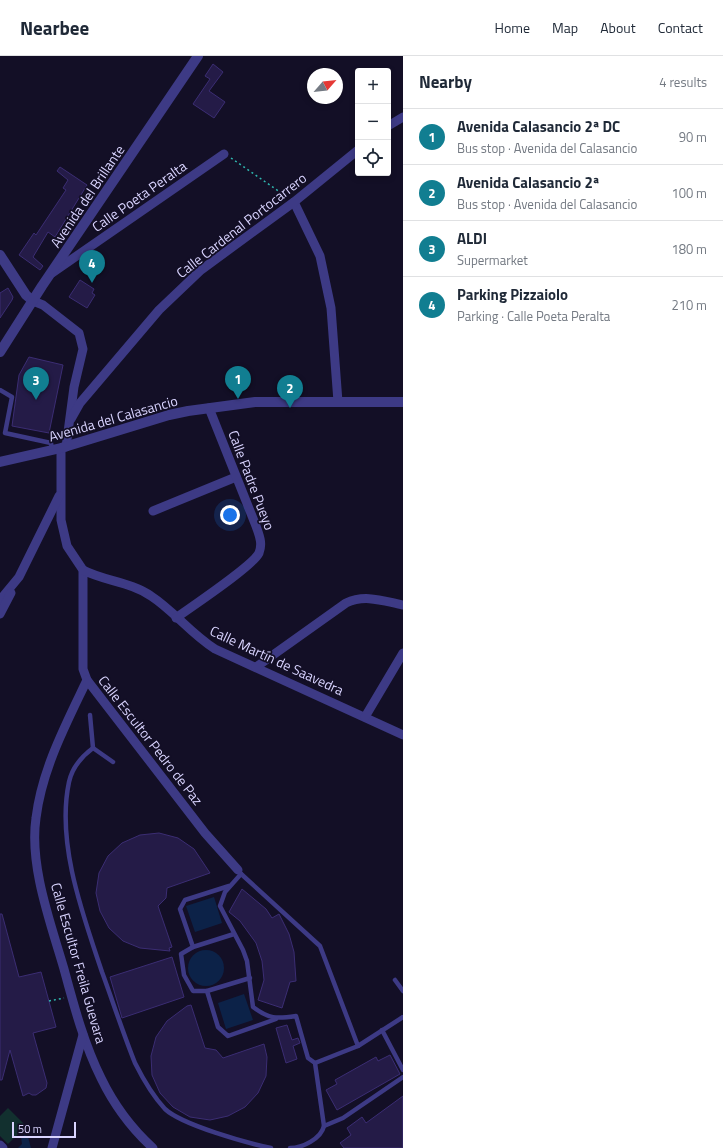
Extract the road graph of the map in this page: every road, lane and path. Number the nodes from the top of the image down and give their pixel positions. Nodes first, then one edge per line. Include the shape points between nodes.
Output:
1 (198, 56) edge
2 (403, 117) edge
3 (391, 124) edge
4 (355, 152) edge
5 (224, 154) joint
6 (294, 202) junction
7 (0, 255) edge
8 (51, 274) junction
9 (33, 301) junction
10 (0, 352) edge
11 (0, 390) edge
12 (338, 402) junction
13 (403, 402) edge
14 (209, 408) junction
15 (70, 419) junction
16 (60, 448) junction
17 (0, 462) edge
18 (236, 477) junction
19 (60, 493) junction
20 (153, 511) dead end
21 (83, 570) junction
22 (19, 577) junction
23 (0, 600) edge
24 (403, 605) edge
25 (0, 614) edge
26 (176, 618) junction
27 (403, 653) edge
28 (256, 667) junction
29 (87, 680) junction
30 (90, 715) dead end
31 (365, 717) junction
32 (403, 735) edge
33 (93, 748) junction
34 (113, 762) dead end
35 (240, 872) junction
36 (230, 886) junction
37 (234, 934) junction
38 (193, 947) junction
39 (250, 978) junction
40 (395, 980) dead end
41 (207, 991) junction
42 (403, 991) edge
43 (72, 996) junction
44 (49, 1001) dead end
45 (403, 1017) edge
46 (276, 1019) junction
47 (382, 1030) junction
48 (83, 1035) junction
49 (358, 1046) junction
50 (315, 1063) junction
51 (403, 1070) edge
52 (403, 1077) edge
53 (324, 1126) junction
54 (0, 1145) edge
55 (3, 1148) edge
56 (52, 1148) edge
57 (153, 1148) edge
58 (271, 1148) edge
59 (290, 1148) edge

1 - 8 street, Avenida del Brillante
2 - 3 street
4 - 6 street, Calle Cardenal Portocarrero
5 - 6 path
5 - 8 street, Calle Poeta Peralta
6 - 12 street via 320,256 331,308
6 - 15 street, Calle Cardenal Portocarrero via 201,270 158,310 80,403
7 - 9 street via 26,295
8 - 9 street, Avenida del Brillante
9 - 10 street, Avenida del Brillante
9 - 15 street, Calle Cardenal Portocarrero via 43,305 79,333 83,349
11 - 16 lane via 12,397 5,434 51,443
12 - 13 street, Avenida del Calasancio
12 - 14 street, Avenida del Calasancio via 255,402
14 - 16 street, Avenida del Calasancio via 169,414
14 - 18 street, Calle Padre Pueyo
15 - 16 street, Calle Cardenal Portocarrero
16 - 17 street, Avenida del Calasancio
16 - 19 street
18 - 20 street
18 - 26 street, Calle Padre Pueyo via 260,538 259,553 248,565
19 - 21 street via 63,533 70,551
19 - 22 street
21 - 26 street, Calle Martín de Saavedra via 152,596
21 - 29 street, Calle Escultor Pedro de Paz via 83,669
22 - 23 street
22 - 25 street
24 - 28 street via 367,598 351,600
26 - 28 street, Calle Martín de Saavedra via 198,639
27 - 31 street
28 - 31 street, Calle Martín de Saavedra
29 - 35 street, Calle Escultor Pedro de Paz via 205,833
29 - 43 street, Calle Escultor Freila Guevara via 53,753 35,820 41,885
30 - 33 lane
31 - 32 street, Calle Martín de Saavedra
33 - 34 lane
33 - 58 lane via 79,760 69,782 69,854 92,940 135,1063 166,1110 182,1120 226,1136
35 - 36 lane
35 - 49 lane via 320,946
36 - 37 lane via 220,906
36 - 38 lane via 185,900 180,909
37 - 38 lane
37 - 39 lane via 243,950
38 - 41 lane via 181,954 184,975 193,992
39 - 41 lane
39 - 46 lane via 252,1006 264,1015
40 - 42 lane
41 - 46 lane via 218,1027 228,1036
43 - 44 path
43 - 48 street, Calle Escultor Freila Guevara
45 - 47 lane
46 - 50 lane via 296,1016 308,1058
47 - 49 lane
47 - 51 lane
48 - 56 street
48 - 57 street, Calle Escultor Freila Guevara via 100,1078 125,1119
49 - 50 lane
50 - 53 lane
52 - 53 lane via 343,1118
53 - 59 lane via 323,1131 302,1147
54 - 55 street

